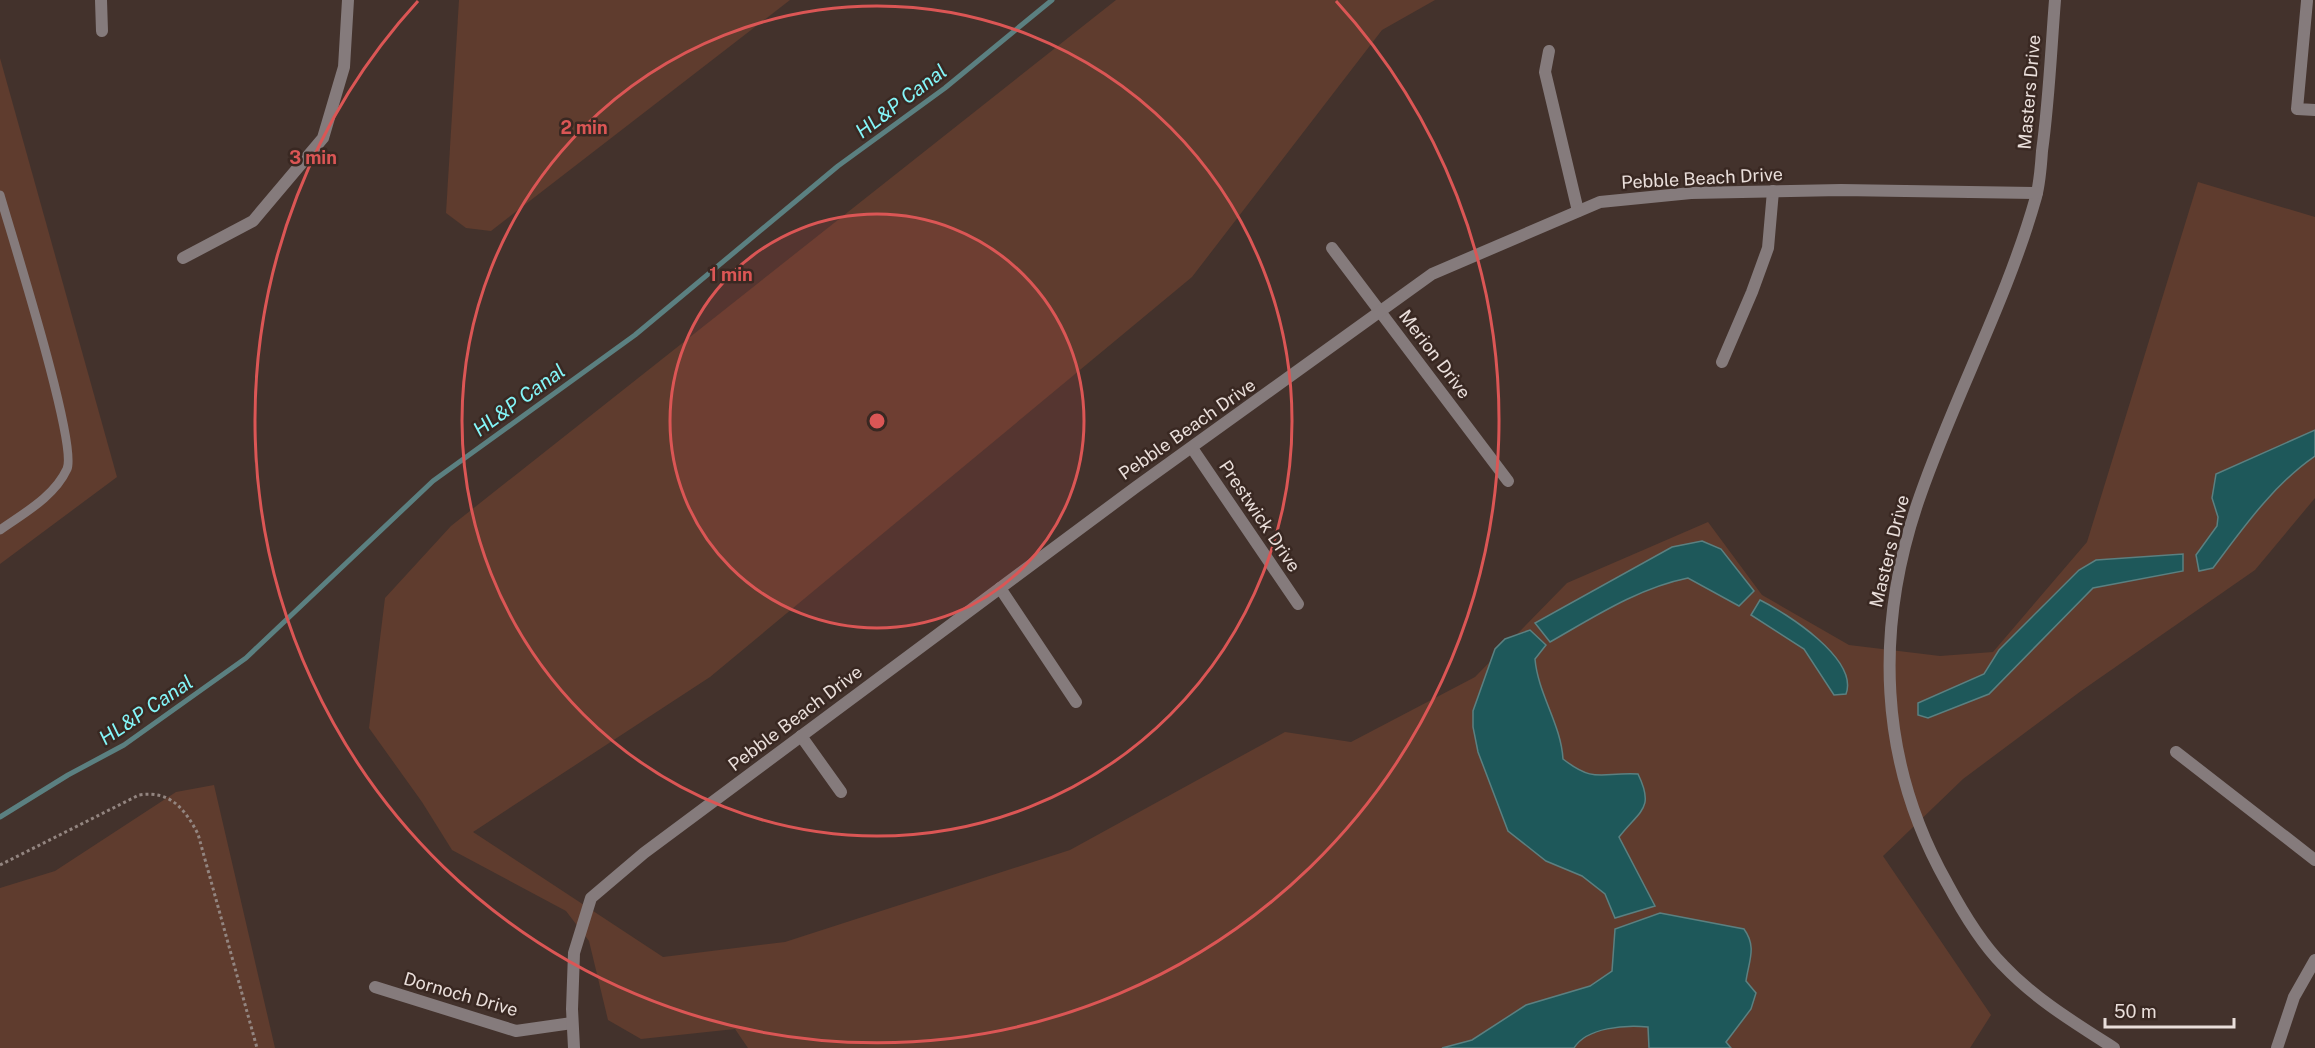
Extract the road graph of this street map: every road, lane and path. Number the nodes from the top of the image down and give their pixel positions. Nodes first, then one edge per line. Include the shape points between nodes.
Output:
1 (101, 0) edge
2 (348, 0) edge
3 (2055, 0) edge
4 (2304, 0) edge
5 (102, 31) dead end
6 (1549, 51) dead end
7 (2315, 110) edge
8 (1773, 191) junction
9 (2037, 193) junction
10 (0, 195) edge
11 (1578, 211) junction
12 (1332, 248) dead end
13 (183, 258) dead end
14 (1381, 312) junction
15 (1722, 362) dead end
16 (1192, 448) junction
17 (1508, 481) dead end
18 (0, 530) edge
19 (1000, 588) junction
20 (1298, 604) dead end
21 (1076, 702) dead end
22 (801, 736) junction
23 (2176, 752) dead end
24 (841, 792) dead end
25 (2315, 860) edge
26 (0, 865) edge
27 (2314, 965) edge
28 (375, 987) dead end
29 (572, 1023) junction
30 (257, 1048) edge
31 (574, 1048) edge
32 (2114, 1048) edge
33 (2277, 1048) edge

1 - 5 street
2 - 13 street via 344,67 323,138 253,221
3 - 9 street, Masters Drive
4 - 7 street via 2297,109
6 - 11 street via 1545,72
8 - 9 street, Pebble Beach Drive
8 - 11 street, Pebble Beach Drive via 1691,193 1600,202
8 - 15 street via 1768,248
9 - 32 street, Masters Drive via 2019,251 1920,495 1900,564 1890,622 1889,680 1897,754 1908,798 1929,852 1961,909 2002,964 2053,1009
10 - 18 lane via 68,446 68,468 50,494
11 - 14 street, Pebble Beach Drive via 1432,274
12 - 14 street, Merion Drive
14 - 16 street, Pebble Beach Drive
14 - 17 street, Merion Drive
16 - 19 street, Pebble Beach Drive
16 - 20 street, Prestwick Drive
19 - 21 street
19 - 22 street, Pebble Beach Drive
22 - 24 street
22 - 29 street, Pebble Beach Drive via 644,853 591,898 574,953
23 - 25 street
26 - 30 path via 139,795 171,798 198,834
27 - 33 street via 2294,997
28 - 29 street, Dornoch Drive via 516,1031
29 - 31 street, Pebble Beach Drive

